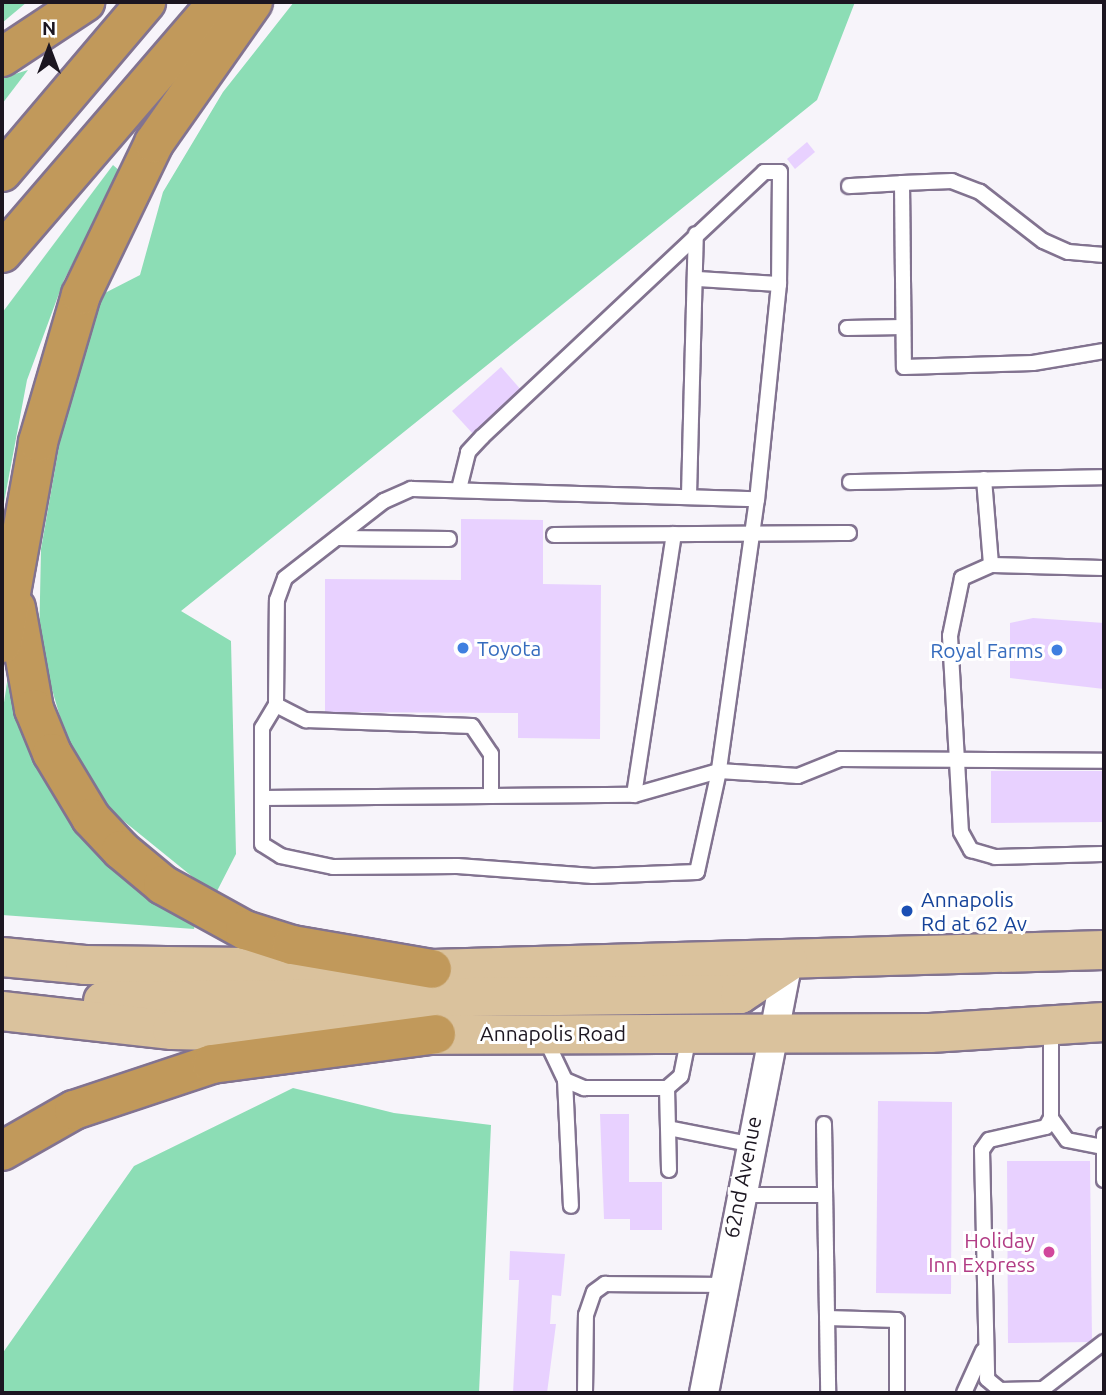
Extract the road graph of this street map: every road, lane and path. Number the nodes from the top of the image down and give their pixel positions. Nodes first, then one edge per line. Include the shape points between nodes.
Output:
1 (85, 2) edge
2 (146, 2) edge
3 (218, 2) edge
4 (253, 2) edge
5 (2, 57) edge
6 (2, 172) edge
7 (902, 183) junction
8 (849, 186) dead end
9 (696, 234) junction
10 (2, 253) edge
11 (1104, 255) edge
12 (696, 279) junction
13 (779, 285) junction
14 (903, 327) junction
15 (847, 328) dead end
16 (1104, 351) edge
17 (1104, 477) edge
18 (984, 479) junction
19 (850, 482) dead end
20 (459, 489) junction
21 (689, 495) junction
22 (757, 499) junction
23 (849, 533) dead end
24 (674, 534) junction
25 (554, 535) dead end
26 (754, 535) junction
27 (337, 538) junction
28 (449, 540) dead end
29 (20, 551) junction
30 (991, 565) junction
31 (1104, 568) edge
32 (2, 643) edge
33 (276, 705) junction
34 (955, 761) junction
35 (1104, 761) edge
36 (719, 771) junction
37 (634, 795) junction
38 (491, 796) junction
39 (262, 798) junction
40 (1104, 854) edge
41 (1104, 950) edge
42 (2, 957) edge
43 (788, 962) junction
44 (432, 969) junction
45 (8, 1011) edge
46 (1104, 1022) edge
47 (1051, 1026) junction
48 (690, 1032) junction
49 (770, 1032) junction
50 (542, 1033) junction
51 (436, 1034) junction
52 (565, 1080) junction
53 (667, 1088) junction
54 (1051, 1118) junction
55 (824, 1124) dead end
56 (668, 1128) junction
57 (1103, 1141) edge
58 (749, 1144) junction
59 (2, 1151) edge
60 (669, 1170) dead end
61 (1104, 1180) edge
62 (739, 1195) junction
63 (825, 1195) junction
64 (571, 1206) dead end
65 (722, 1284) junction
66 (827, 1318) junction
67 (1104, 1342) edge
68 (984, 1349) junction
69 (585, 1393) edge
70 (704, 1393) edge
71 (828, 1393) edge
72 (897, 1393) edge
73 (964, 1393) edge
74 (1019, 1393) edge

1 - 5 highway
2 - 6 highway
3 - 10 highway
4 - 29 highway via 154,143 81,295 38,442
7 - 8 lane
7 - 11 lane via 952,181 980,192 1043,240 1068,252
7 - 14 lane
9 - 12 lane
9 - 13 lane via 764,172 780,172
9 - 20 lane via 482,437 468,453
12 - 13 lane
12 - 21 lane
13 - 22 lane
14 - 15 lane
14 - 16 lane via 904,367 1033,363
17 - 18 lane
18 - 19 lane
18 - 30 lane
20 - 21 lane
20 - 27 lane via 411,489 384,501
21 - 22 lane
22 - 26 lane
23 - 26 lane
24 - 25 lane
24 - 26 lane
24 - 37 lane
26 - 36 lane
27 - 28 lane
27 - 33 lane via 285,578 276,600
29 - 32 highway
29 - 44 highway via 16,610 34,709 68,783 121,850 163,885 245,930 292,945
30 - 31 lane
30 - 34 lane via 962,578 954,602
33 - 38 lane via 306,719 472,726 491,754
33 - 39 lane via 262,728
34 - 35 lane
34 - 36 lane via 840,759 798,775
34 - 40 lane via 961,831 971,850 995,857
36 - 37 lane
36 - 39 lane via 696,872 593,876 457,866 333,867 281,856 262,844
37 - 38 lane
38 - 39 lane
41 - 43 main road
42 - 44 main road via 85,965
43 - 44 main road
43 - 45 main road via 740,994 102,1001
43 - 49 street, 62nd Avenue
45 - 51 main road, Annapolis Road via 172,1030
46 - 47 main road, Annapolis Road
47 - 49 main road, Annapolis Road
47 - 54 lane
48 - 49 main road, Annapolis Road
48 - 50 main road, Annapolis Road
48 - 53 lane via 681,1076
49 - 58 street, 62nd Avenue
50 - 51 main road, Annapolis Road
50 - 52 lane
51 - 59 highway via 212,1064 75,1110
52 - 53 lane via 584,1088
52 - 64 lane
53 - 56 lane
54 - 57 lane via 1067,1140
54 - 68 lane via 1046,1127 989,1140 982,1150
55 - 63 lane
56 - 58 lane
56 - 60 lane
57 - 61 lane
58 - 62 street, 62nd Avenue
62 - 63 lane
62 - 65 street, 62nd Avenue
63 - 66 lane
65 - 69 lane via 605,1284 593,1292 586,1315
65 - 70 street, 62nd Avenue
66 - 71 lane
66 - 72 lane via 897,1320
67 - 74 lane via 1044,1389
68 - 73 lane
68 - 74 lane via 987,1379

